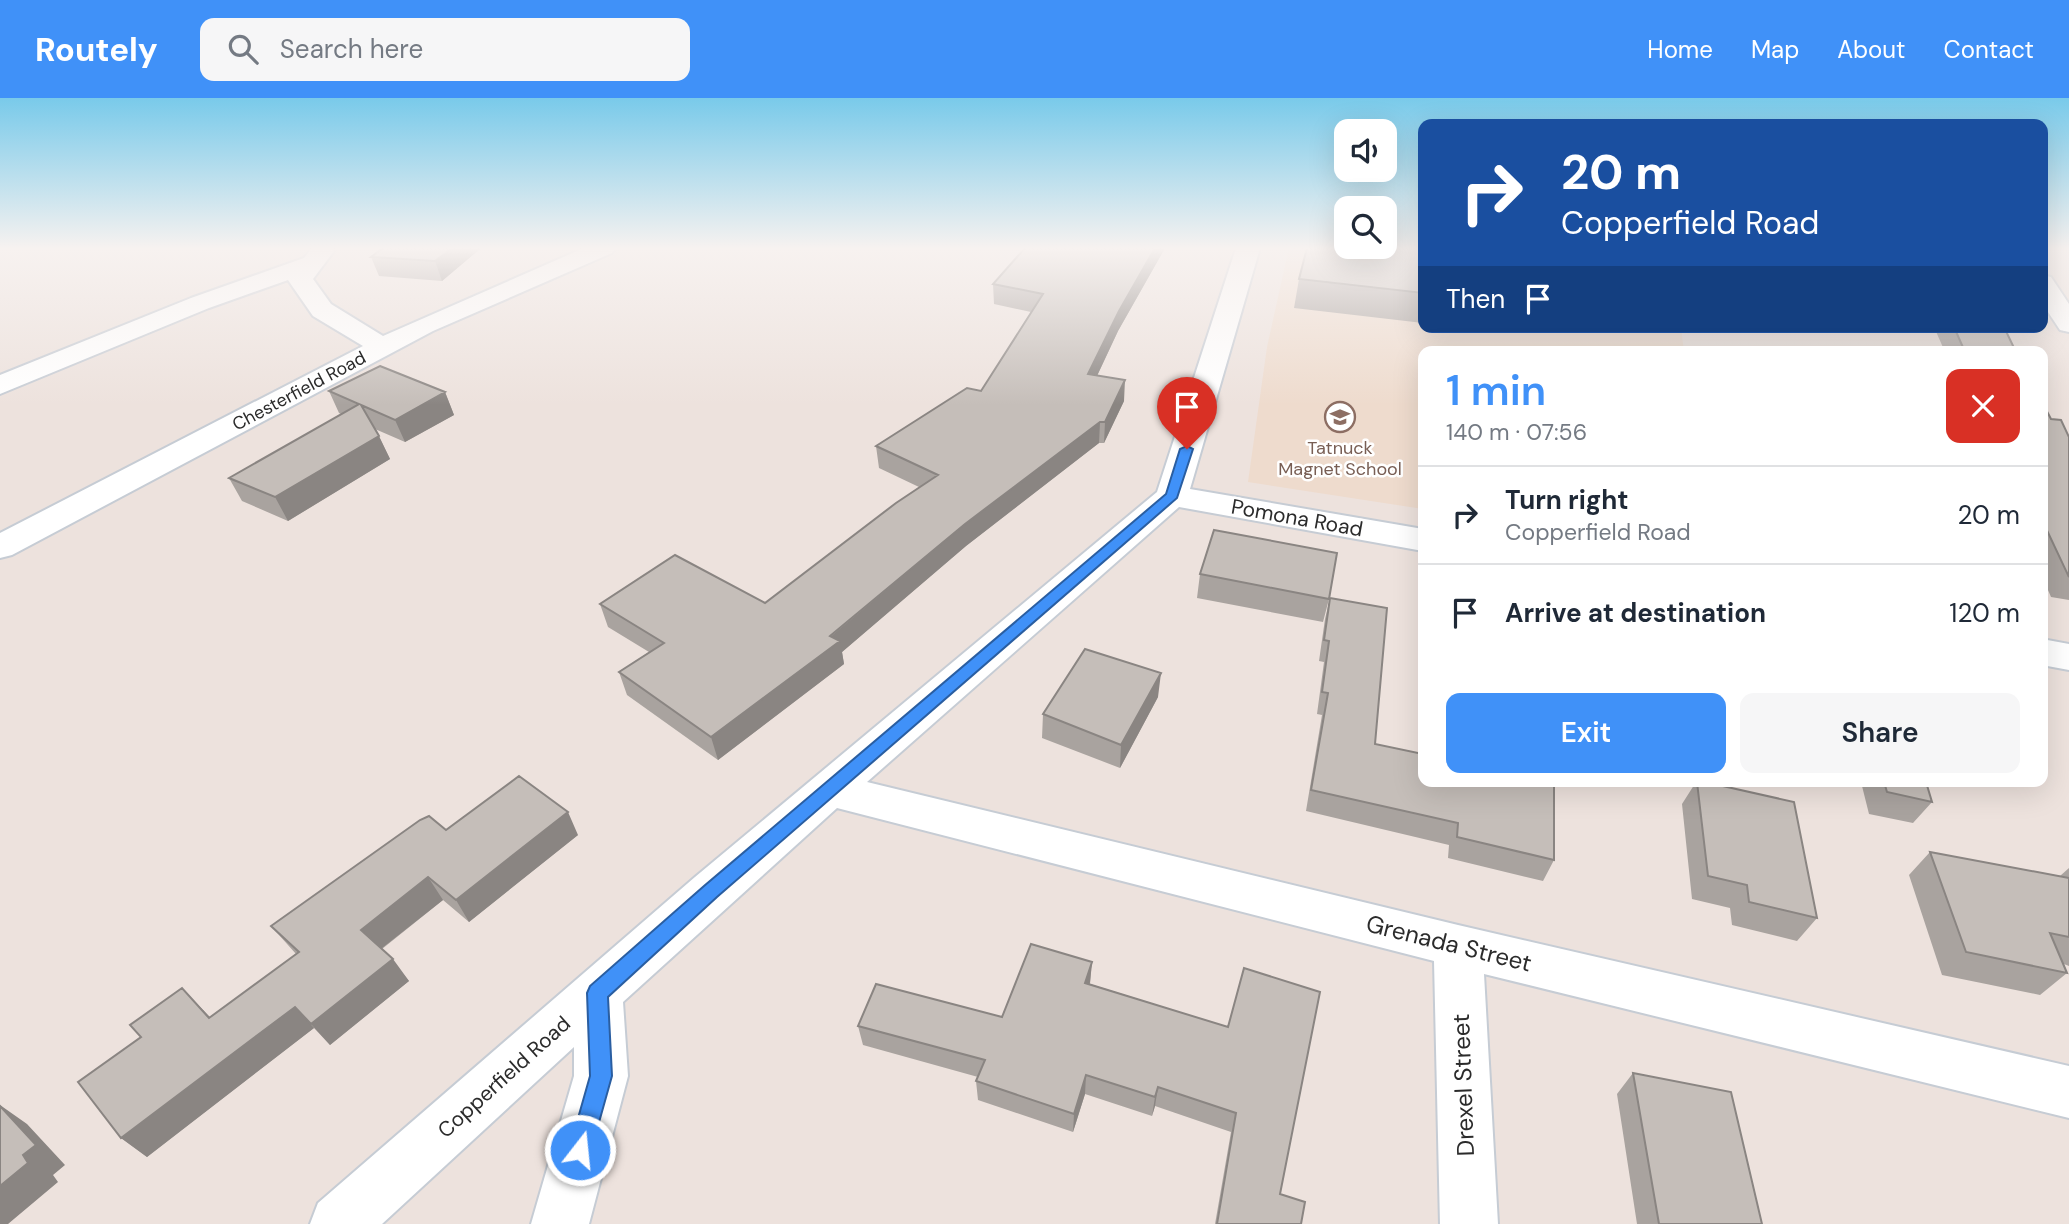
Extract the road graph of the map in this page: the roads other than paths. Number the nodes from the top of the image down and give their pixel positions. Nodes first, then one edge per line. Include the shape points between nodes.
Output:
1 (206, 301) edge
2 (315, 301) edge
3 (481, 301) edge
4 (1232, 301) edge
5 (2054, 301) edge
6 (2069, 324) edge
7 (383, 346) junction
8 (0, 385) edge
9 (1172, 496) junction
10 (1418, 539) edge
11 (0, 547) edge
12 (2048, 653) edge
13 (2069, 657) edge
14 (830, 790) junction
15 (1458, 946) junction
16 (597, 993) junction
17 (2069, 1092) edge
18 (339, 1224) edge
19 (560, 1224) edge
20 (1469, 1224) edge

1 - 8 street
2 - 7 street via 322,310
3 - 7 street, Chesterfield Road
4 - 9 street
5 - 6 street
7 - 11 street, Chesterfield Road
9 - 10 street, Pomona Road
9 - 14 street, Copperfield Road
12 - 13 street
14 - 15 street, Grenada Street
14 - 16 street, Copperfield Road
15 - 17 street, Grenada Street
15 - 20 street, Drexel Street
16 - 18 street, Copperfield Road
16 - 19 street via 601,1076

